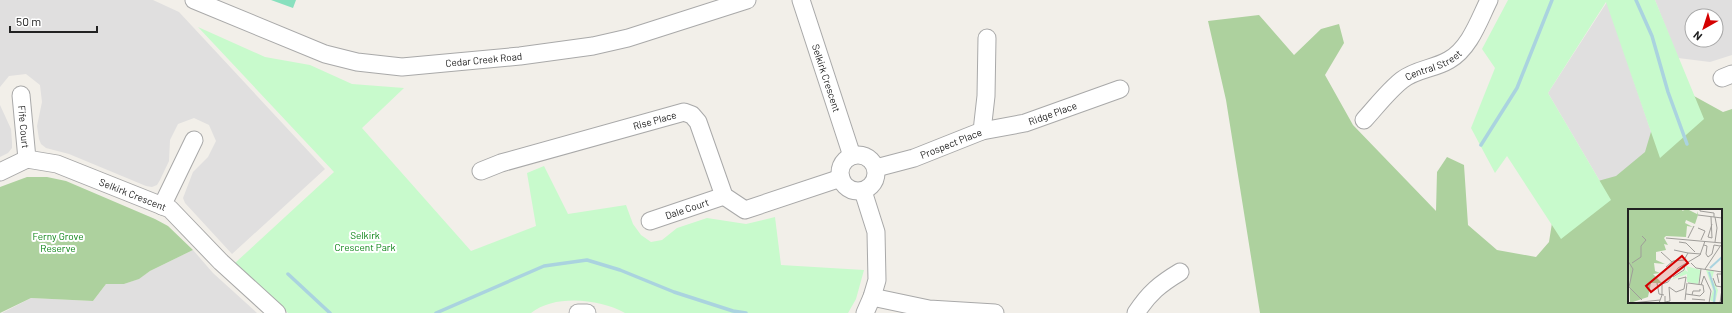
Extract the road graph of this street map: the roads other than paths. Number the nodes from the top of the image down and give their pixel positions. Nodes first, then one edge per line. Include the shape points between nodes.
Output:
1 (194, 0) edge
2 (747, 0) edge
3 (801, 0) edge
4 (1489, 0) edge
5 (987, 38) dead end
6 (1120, 89) dead end
7 (21, 95) dead end
8 (1364, 120) dead end
9 (982, 131) junction
10 (194, 140) dead end
11 (852, 156) junction
12 (27, 159) junction
13 (876, 168) junction
14 (481, 171) dead end
15 (0, 172) edge
16 (841, 178) junction
17 (863, 191) junction
18 (724, 196) junction
19 (162, 206) junction
20 (650, 221) dead end
21 (1180, 272) dead end
22 (872, 297) junction
23 (277, 313) edge
24 (578, 313) edge
25 (587, 313) edge
26 (865, 313) edge
27 (995, 313) edge
28 (1136, 313) edge

1 - 2 street, Cedar Creek Road via 325,54 356,62 402,67 593,46 628,38
3 - 11 street, Selkirk Crescent
4 - 8 street, Central Street via 1471,38 1457,54 1449,61 1414,72 1402,80
5 - 9 street, Prospect Place via 986,96
6 - 9 street, Ridge Place via 1025,123
7 - 12 street, Fife Court
9 - 13 street, Prospect Place via 914,158
10 - 19 street
11 - 13 street via 867,157
11 - 16 street via 842,165
12 - 15 street
12 - 19 street, Selkirk Crescent via 58,164
13 - 17 street via 874,182
14 - 18 street, Rise Place via 501,163 684,112 692,115 698,122
16 - 17 street via 852,190
16 - 18 street via 745,210
17 - 22 street via 876,232 877,280
18 - 20 street, Dale Court
19 - 23 street, Selkirk Crescent via 177,215 222,262
21 - 28 street via 1159,285
22 - 26 street
22 - 27 street via 929,309
24 - 25 street

